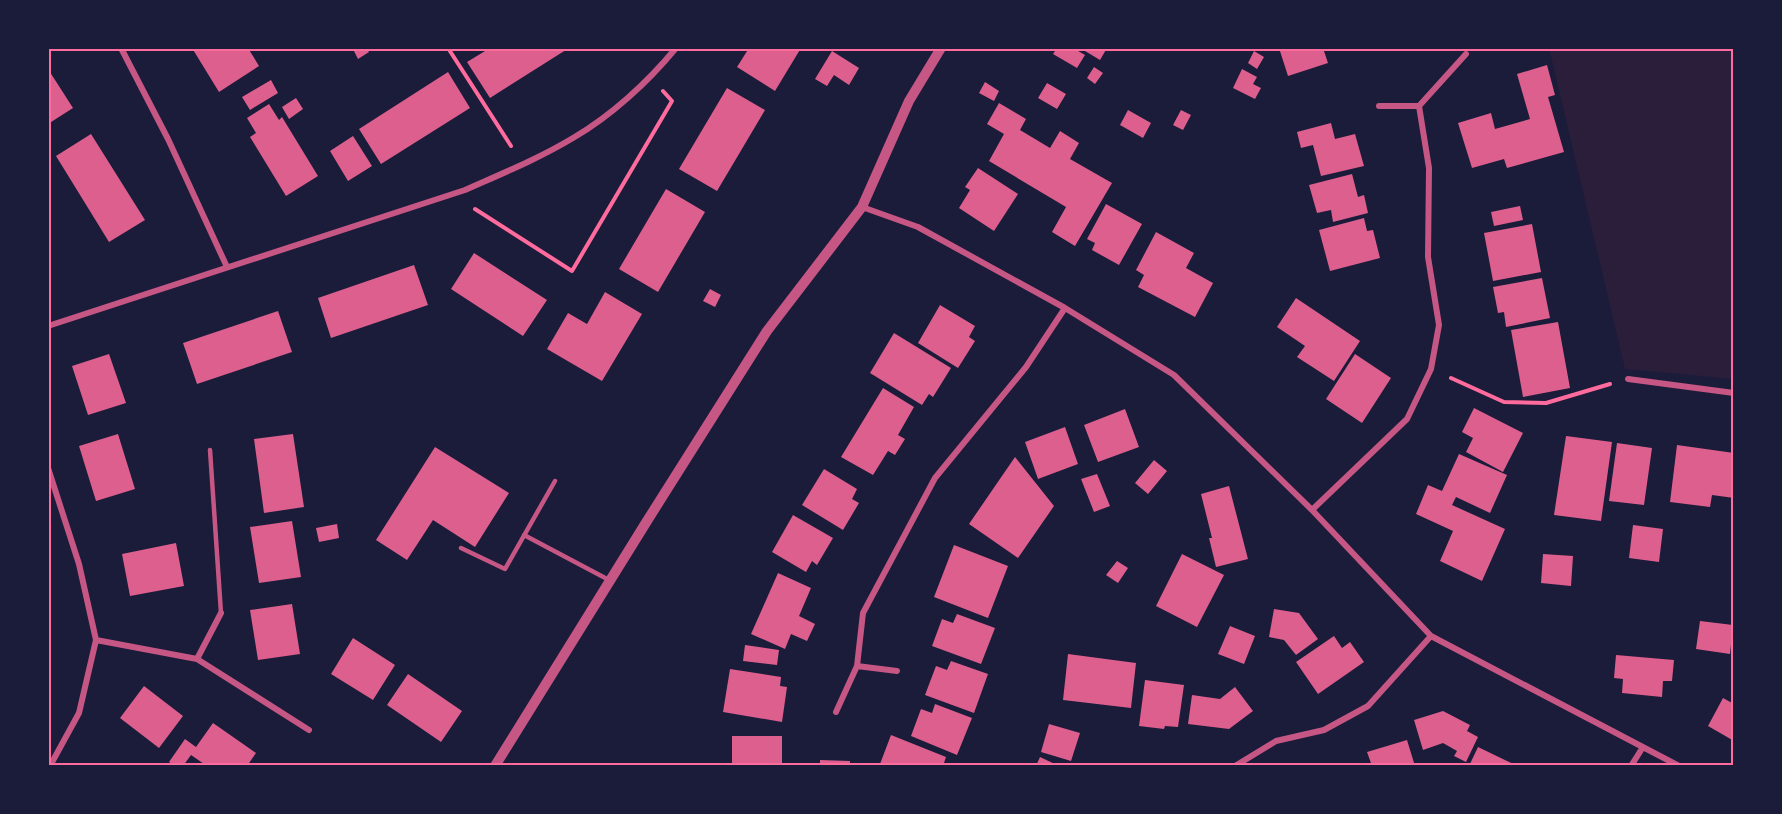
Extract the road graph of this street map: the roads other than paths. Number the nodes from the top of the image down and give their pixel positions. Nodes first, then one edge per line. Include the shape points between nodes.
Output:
1 (120, 48) edge
2 (676, 48) edge
3 (941, 48) edge
4 (1466, 54) dead end
5 (1379, 106) dead end
6 (1419, 106) junction
7 (862, 207) junction
8 (227, 267) junction
9 (1065, 308) junction
10 (48, 326) edge
11 (1628, 379) road end
12 (1734, 393) edge
13 (210, 450) dead end
14 (48, 468) edge
15 (555, 481) dead end
16 (1312, 510) junction
17 (524, 535) junction
18 (461, 548) dead end
19 (609, 580) junction
20 (221, 613) joint
21 (1431, 636) junction
22 (96, 640) junction
23 (197, 659) junction
24 (857, 666) junction
25 (897, 671) dead end
26 (836, 712) dead end
27 (309, 730) dead end
28 (1643, 747) junction
29 (50, 766) edge
30 (495, 766) edge
31 (1235, 766) edge
32 (1631, 766) edge
33 (1679, 766) edge

1 - 8 street via 168,139
2 - 8 street via 652,76 574,138 523,164 465,190
3 - 7 street via 909,101
4 - 6 street
5 - 6 street
6 - 16 street via 1429,168 1428,257 1439,325 1431,369 1407,418
7 - 9 street via 918,227
7 - 19 street via 767,332
8 - 10 street
9 - 16 street via 1174,375
9 - 24 street via 1026,367 935,478 863,613
11 - 12 street
13 - 20 lane
14 - 22 street via 79,564
15 - 17 lane
16 - 21 street
17 - 18 lane via 505,569
17 - 19 lane
19 - 30 street
20 - 23 street
21 - 28 street
21 - 31 street via 1368,706 1324,730 1276,741
22 - 23 street
22 - 29 street via 78,713
23 - 27 street
24 - 25 street
24 - 26 street
28 - 32 street
28 - 33 street

